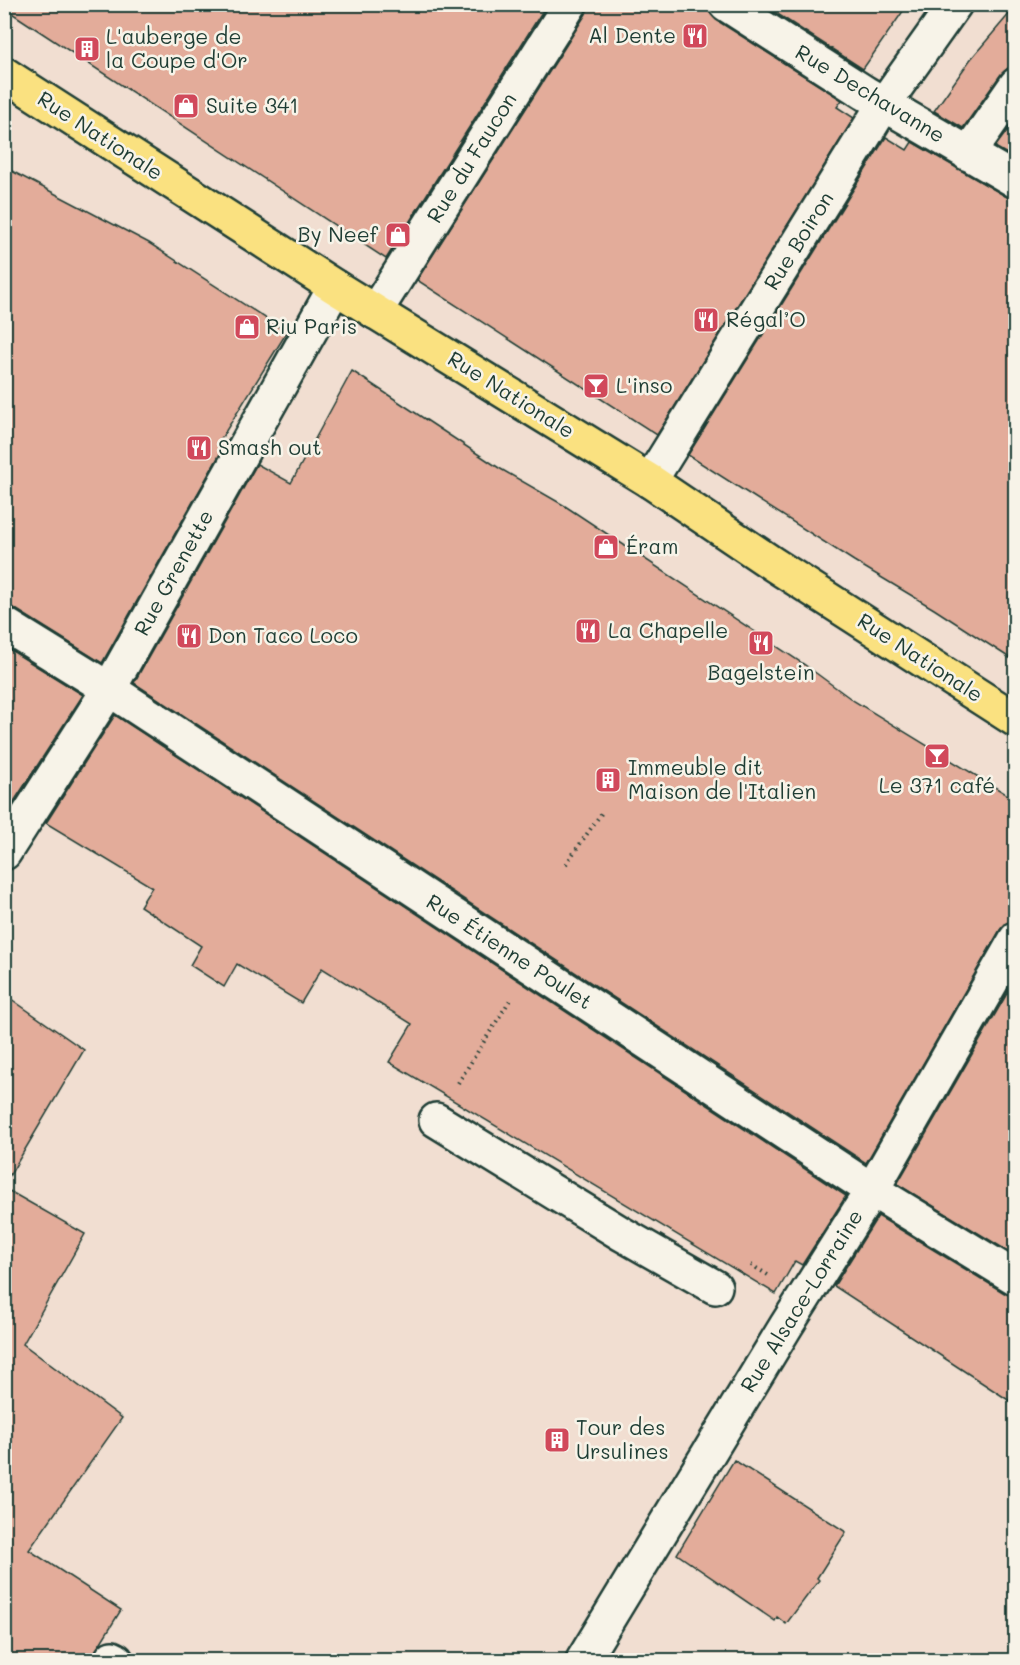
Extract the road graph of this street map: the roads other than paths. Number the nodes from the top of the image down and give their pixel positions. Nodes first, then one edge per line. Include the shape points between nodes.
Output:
1 (570, 4) edge
2 (726, 4) edge
3 (955, 4) edge
4 (4, 74) edge
5 (1016, 84) edge
6 (884, 104) junction
7 (968, 153) junction
8 (1016, 181) edge
9 (335, 287) junction
10 (375, 312) junction
11 (650, 481) junction
12 (4, 624) edge
13 (109, 690) junction
14 (1016, 720) edge
15 (4, 853) edge
16 (1016, 939) edge
17 (436, 1120) dead end
18 (872, 1190) junction
19 (1016, 1278) edge
20 (715, 1287) dead end
21 (583, 1660) edge

1 - 10 street, Rue du Faucon
2 - 6 street, Rue Dechavanne
3 - 6 street, Rue Boiron
4 - 9 main road, Rue Nationale
5 - 7 street
6 - 7 street, Rue Dechavanne
6 - 11 street, Rue Boiron
7 - 8 street, Rue Dechavanne
9 - 10 main road, Rue Nationale
9 - 13 street, Rue Grenette
10 - 11 main road, Rue Nationale
11 - 14 main road, Rue Nationale
12 - 13 street, Rue Étienne Poulet
13 - 15 street, Rue Grenette
13 - 18 street, Rue Étienne Poulet
16 - 18 street, Rue Alsace-Lorraine
17 - 20 street
18 - 19 street, Rue Étienne Poulet
18 - 21 street, Rue Alsace-Lorraine

